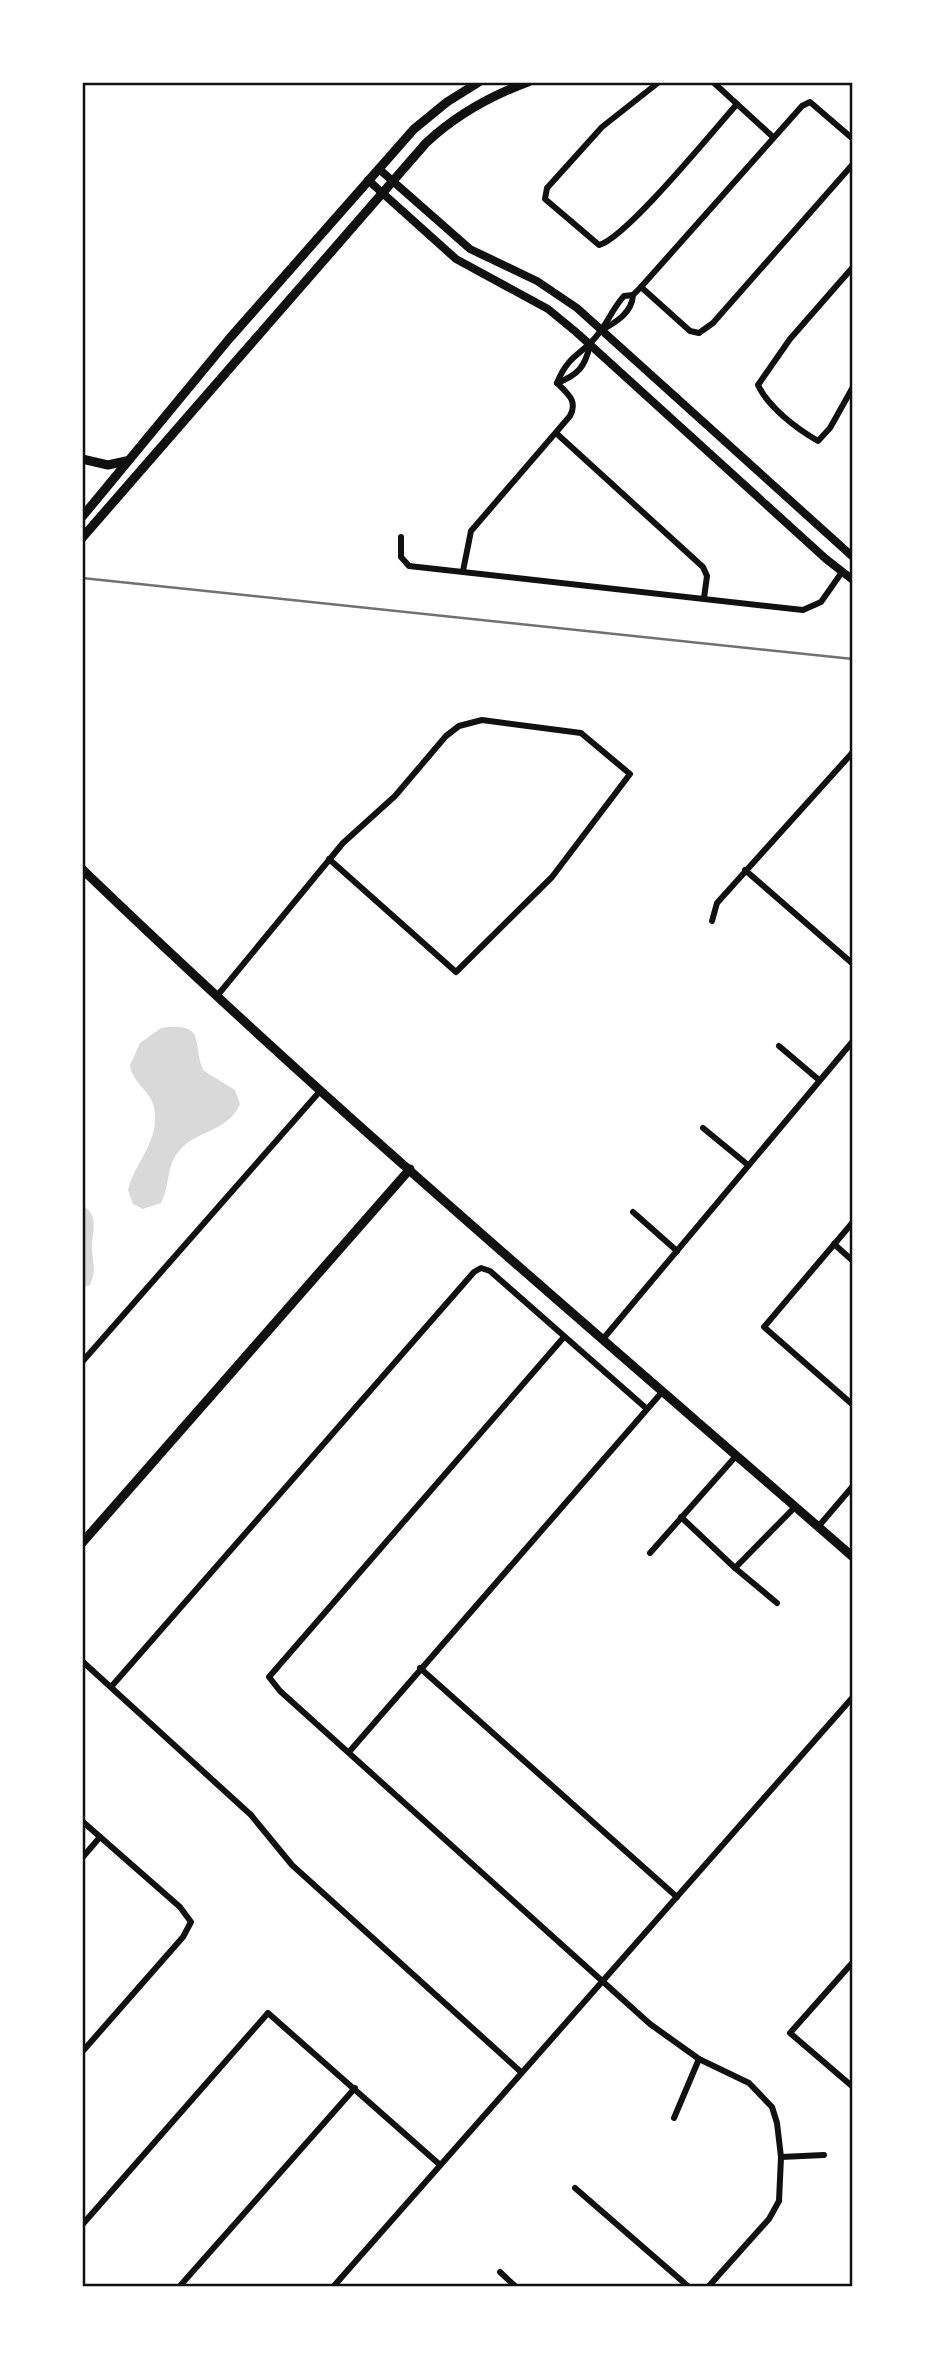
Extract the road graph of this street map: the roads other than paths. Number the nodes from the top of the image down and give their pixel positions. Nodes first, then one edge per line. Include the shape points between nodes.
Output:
1 (479, 82) edge
2 (528, 82) edge
3 (659, 82) edge
4 (713, 82) edge
5 (737, 104) junction
6 (774, 137) junction
7 (853, 139) edge
8 (853, 164) edge
9 (379, 169) junction
10 (369, 180) junction
11 (392, 181) junction
12 (382, 192) junction
13 (853, 267) edge
14 (641, 287) junction
15 (633, 295) junction
16 (601, 331) junction
17 (590, 345) junction
18 (557, 383) junction
19 (853, 387) edge
20 (556, 433) junction
21 (82, 459) edge
22 (128, 461) junction
23 (94, 463) junction
24 (115, 479) junction
25 (124, 487) junction
26 (82, 517) edge
27 (401, 537) dead end
28 (82, 538) edge
29 (853, 557) edge
30 (463, 571) junction
31 (842, 572) junction
32 (853, 580) edge
33 (704, 597) junction
34 (853, 752) edge
35 (330, 859) junction
36 (82, 869) edge
37 (745, 870) junction
38 (712, 920) dead end
39 (853, 964) edge
40 (216, 996) junction
41 (853, 1041) edge
42 (779, 1046) dead end
43 (819, 1080) junction
44 (321, 1090) junction
45 (703, 1128) dead end
46 (748, 1166) junction
47 (410, 1169) junction
48 (632, 1212) dead end
49 (853, 1222) edge
50 (834, 1244) junction
51 (677, 1251) junction
52 (853, 1261) edge
53 (564, 1337) junction
54 (604, 1339) junction
55 (82, 1362) edge
56 (663, 1391) junction
57 (853, 1405) edge
58 (647, 1409) junction
59 (736, 1456) junction
60 (853, 1486) edge
61 (795, 1507) junction
62 (681, 1517) junction
63 (818, 1527) junction
64 (82, 1543) edge
65 (650, 1553) dead end
66 (853, 1558) edge
67 (735, 1568) junction
68 (777, 1603) dead end
69 (82, 1661) edge
70 (420, 1668) junction
71 (111, 1687) junction
72 (853, 1697) edge
73 (349, 1752) junction
74 (82, 1821) edge
75 (100, 1837) junction
76 (82, 1857) edge
77 (677, 1897) junction
78 (853, 1962) edge
79 (604, 1981) junction
80 (82, 2052) edge
81 (699, 2059) junction
82 (521, 2072) junction
83 (853, 2087) edge
84 (355, 2088) junction
85 (674, 2118) dead end
86 (824, 2155) dead end
87 (781, 2157) junction
88 (439, 2164) junction
89 (575, 2188) dead end
90 (82, 2225) edge
91 (500, 2272) dead end
92 (335, 2284) edge
93 (179, 2287) edge
94 (344, 2287) edge
95 (516, 2287) edge
96 (689, 2287) edge
97 (708, 2287) edge

1 - 9 main road via 430,116
2 - 11 main road via 458,117 426,143
3 - 5 street via 602,127 547,188 545,199 598,245 609,242 639,213
4 - 5 street
5 - 6 street
6 - 7 street via 810,102
6 - 14 street
8 - 14 street via 713,323 699,333 690,331
9 - 10 main road
9 - 11 street
10 - 12 street
10 - 22 main road
11 - 12 main road
11 - 16 street via 463,244 558,293
12 - 17 street via 456,259 548,309
12 - 25 main road
13 - 19 street via 790,339 758,385 779,410 818,441
14 - 15 street
15 - 16 street via 626,312
15 - 16 street via 624,296 610,311
16 - 17 street
16 - 29 street
17 - 18 street via 568,362
17 - 18 street via 585,364 575,376
17 - 31 street
18 - 20 street via 572,398 574,408
20 - 30 street via 471,531
20 - 33 street via 703,567 707,576
21 - 23 main road
22 - 23 main road
22 - 24 main road
23 - 24 main road
24 - 25 main road
24 - 26 main road
25 - 28 main road
27 - 30 street via 401,557 409,566
30 - 33 street
31 - 32 street
31 - 33 street via 821,602 803,610
34 - 37 street
35 - 35 street via 459,726 482,720 581,733 630,774 552,877 456,972
35 - 40 street
36 - 40 main road
37 - 38 street via 717,903
37 - 39 street
40 - 44 main road
41 - 43 street
42 - 43 street
43 - 46 street
44 - 47 main road
44 - 55 street
45 - 46 street
46 - 51 street
47 - 54 main road
47 - 64 main road
48 - 51 street
49 - 50 street
50 - 52 street
50 - 57 street via 764,1327
51 - 54 street
53 - 58 street
53 - 71 street via 490,1271 481,1268 474,1272
53 - 73 street via 269,1677
54 - 56 main road
56 - 58 street
56 - 59 main road
58 - 70 street
59 - 61 main road
59 - 62 street
60 - 63 street
61 - 63 main road
61 - 67 street
62 - 65 street
62 - 67 street
63 - 66 main road
67 - 68 street
69 - 71 street
70 - 73 street
70 - 77 street
71 - 82 street via 251,1815 292,1866
72 - 77 street
73 - 79 street
74 - 75 street
75 - 76 street
75 - 80 street via 191,1922 183,1937
77 - 79 street
78 - 83 street via 790,2033
79 - 81 street via 666,2037
79 - 82 street
81 - 85 street
81 - 87 street via 728,2071 762,2094 777,2123
82 - 88 street
84 - 88 street
84 - 90 street via 268,2013
84 - 93 street
86 - 87 street
87 - 97 street via 775,2210
88 - 92 street
89 - 96 street
91 - 95 street
92 - 94 street

